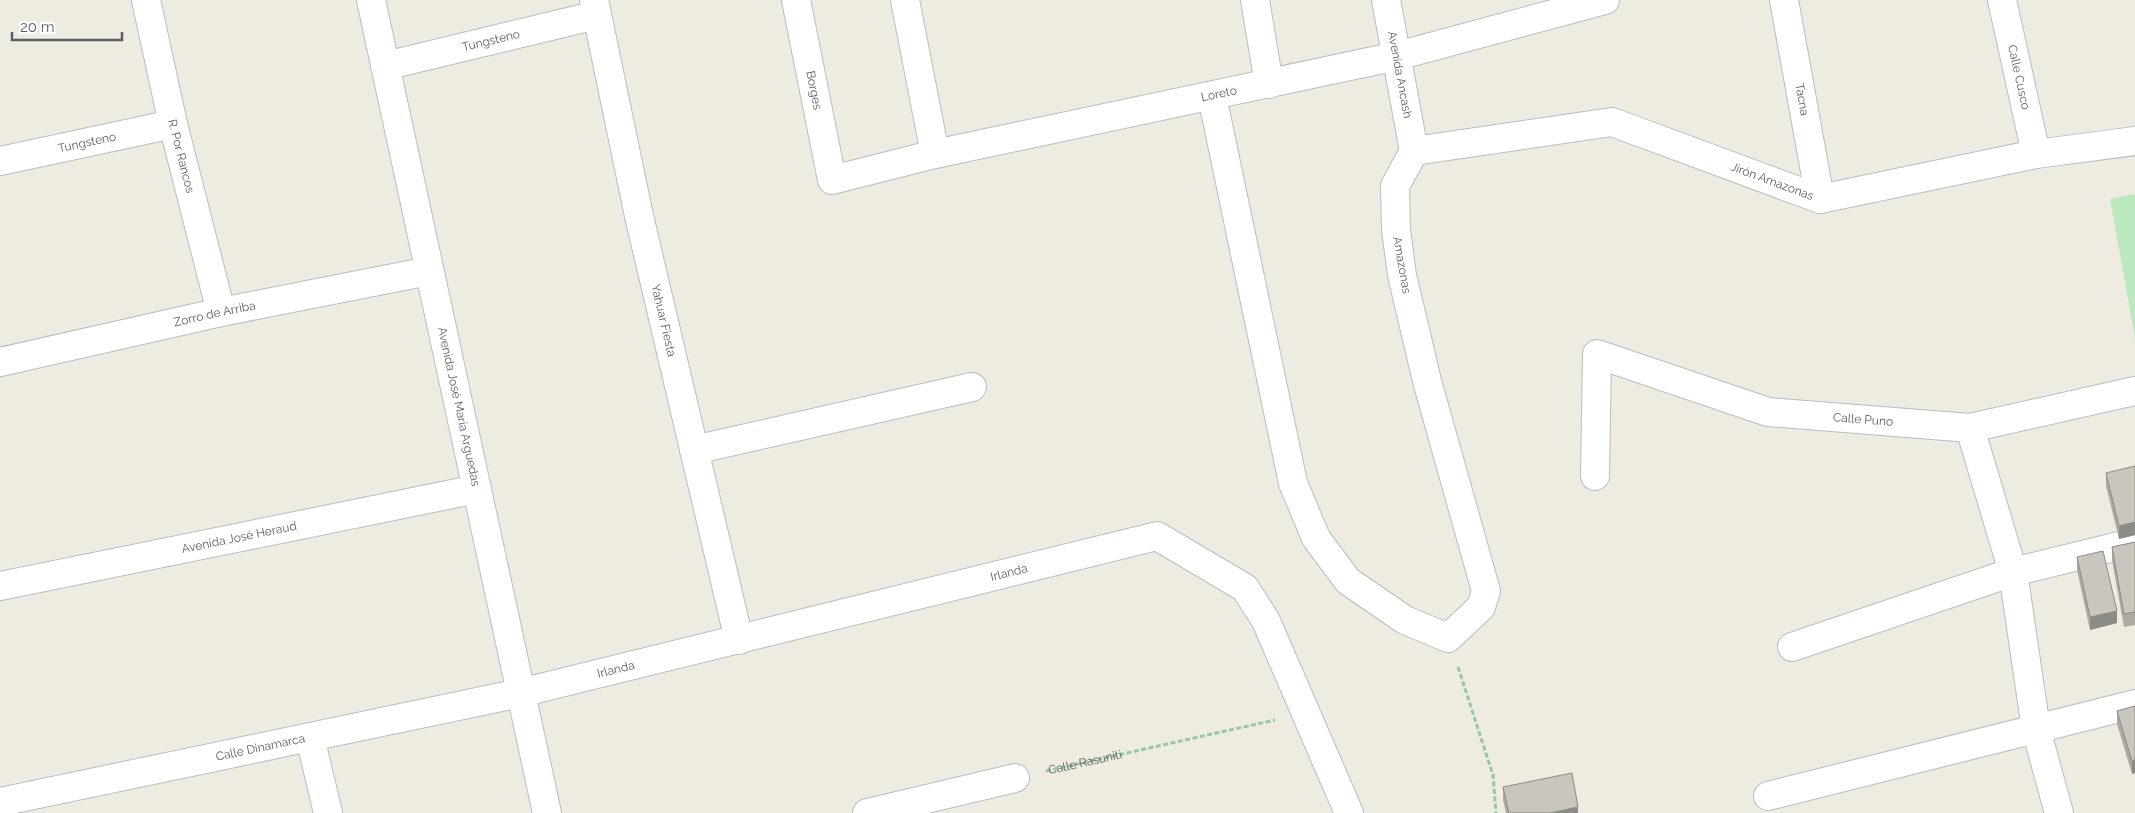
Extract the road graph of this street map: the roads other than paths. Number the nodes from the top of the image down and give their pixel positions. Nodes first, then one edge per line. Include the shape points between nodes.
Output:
1 (146, 0) edge
2 (371, 0) edge
3 (796, 0) edge
4 (905, 0) edge
5 (1255, 0) edge
6 (1386, 0) edge
7 (1603, 0) edge
8 (1784, 0) edge
9 (2002, 0) edge
10 (596, 7) edge
11 (1397, 56) junction
12 (385, 66) junction
13 (1269, 84) junction
14 (1212, 96) junction
15 (173, 124) junction
16 (2135, 141) edge
17 (1414, 151) junction
18 (935, 154) junction
19 (2036, 154) junction
20 (0, 161) edge
21 (832, 180) joint
22 (1820, 199) junction
23 (429, 271) junction
24 (221, 312) junction
25 (0, 362) edge
26 (972, 388) dead end
27 (2135, 391) edge
28 (1970, 428) junction
29 (694, 450) junction
30 (1595, 476) dead end
31 (477, 489) junction
32 (2135, 542) edge
33 (2013, 572) junction
34 (0, 586) edge
35 (738, 640) junction
36 (1792, 647) dead end
37 (520, 693) junction
38 (2135, 704) edge
39 (2036, 729) junction
40 (310, 737) junction
41 (1015, 778) road end
42 (1768, 796) dead end
43 (0, 802) edge
44 (328, 813) edge
45 (547, 813) edge
46 (867, 813) edge
47 (1349, 813) edge
48 (2059, 813) edge

1 - 15 street, R. Por Rancos
2 - 12 street, Avenida José María Arguedas
3 - 21 street, Borges
4 - 18 street
5 - 13 street
6 - 11 street, Avenida Ancash
7 - 11 street, Loreto
8 - 22 street, Tacna
9 - 19 street, Calle Cusco
10 - 12 street, Tungsteno
10 - 29 street, Yahuar Fiesta via 639,216
11 - 13 street, Loreto
11 - 17 street, Avenida Ancash
12 - 23 street, Avenida José María Arguedas
13 - 14 street, Loreto
14 - 17 street, Amazonas via 1293,483 1316,538 1348,582 1405,620 1448,638 1481,607 1486,591 1427,382 1402,276 1395,186
14 - 18 street, Loreto
15 - 20 street, Tungsteno
15 - 24 street, R. Por Rancos
16 - 19 street, Jirón Amazonas
17 - 22 street, Jirón Amazonas via 1612,122
18 - 21 street, Loreto
19 - 22 street, Jirón Amazonas
23 - 24 street, Zorro de Arriba
23 - 31 street, Avenida José María Arguedas
24 - 25 street, Zorro de Arriba
26 - 29 street
27 - 28 street, Calle Puno
28 - 30 street, Calle Puno via 1768,412 1597,354
28 - 33 street
29 - 35 street, Yahuar Fiesta
31 - 34 street, Avenida José Heraud
31 - 37 street, Avenida José María Arguedas
32 - 33 street
33 - 36 street
33 - 39 street
35 - 37 street, Irlanda
35 - 47 street, Irlanda via 1157,536 1245,588 1266,620
37 - 40 street, Calle Dinamarca
37 - 45 street, Avenida José María Arguedas
38 - 39 street
39 - 42 street
39 - 48 street
40 - 43 street, Calle Dinamarca
40 - 44 street
41 - 46 street

